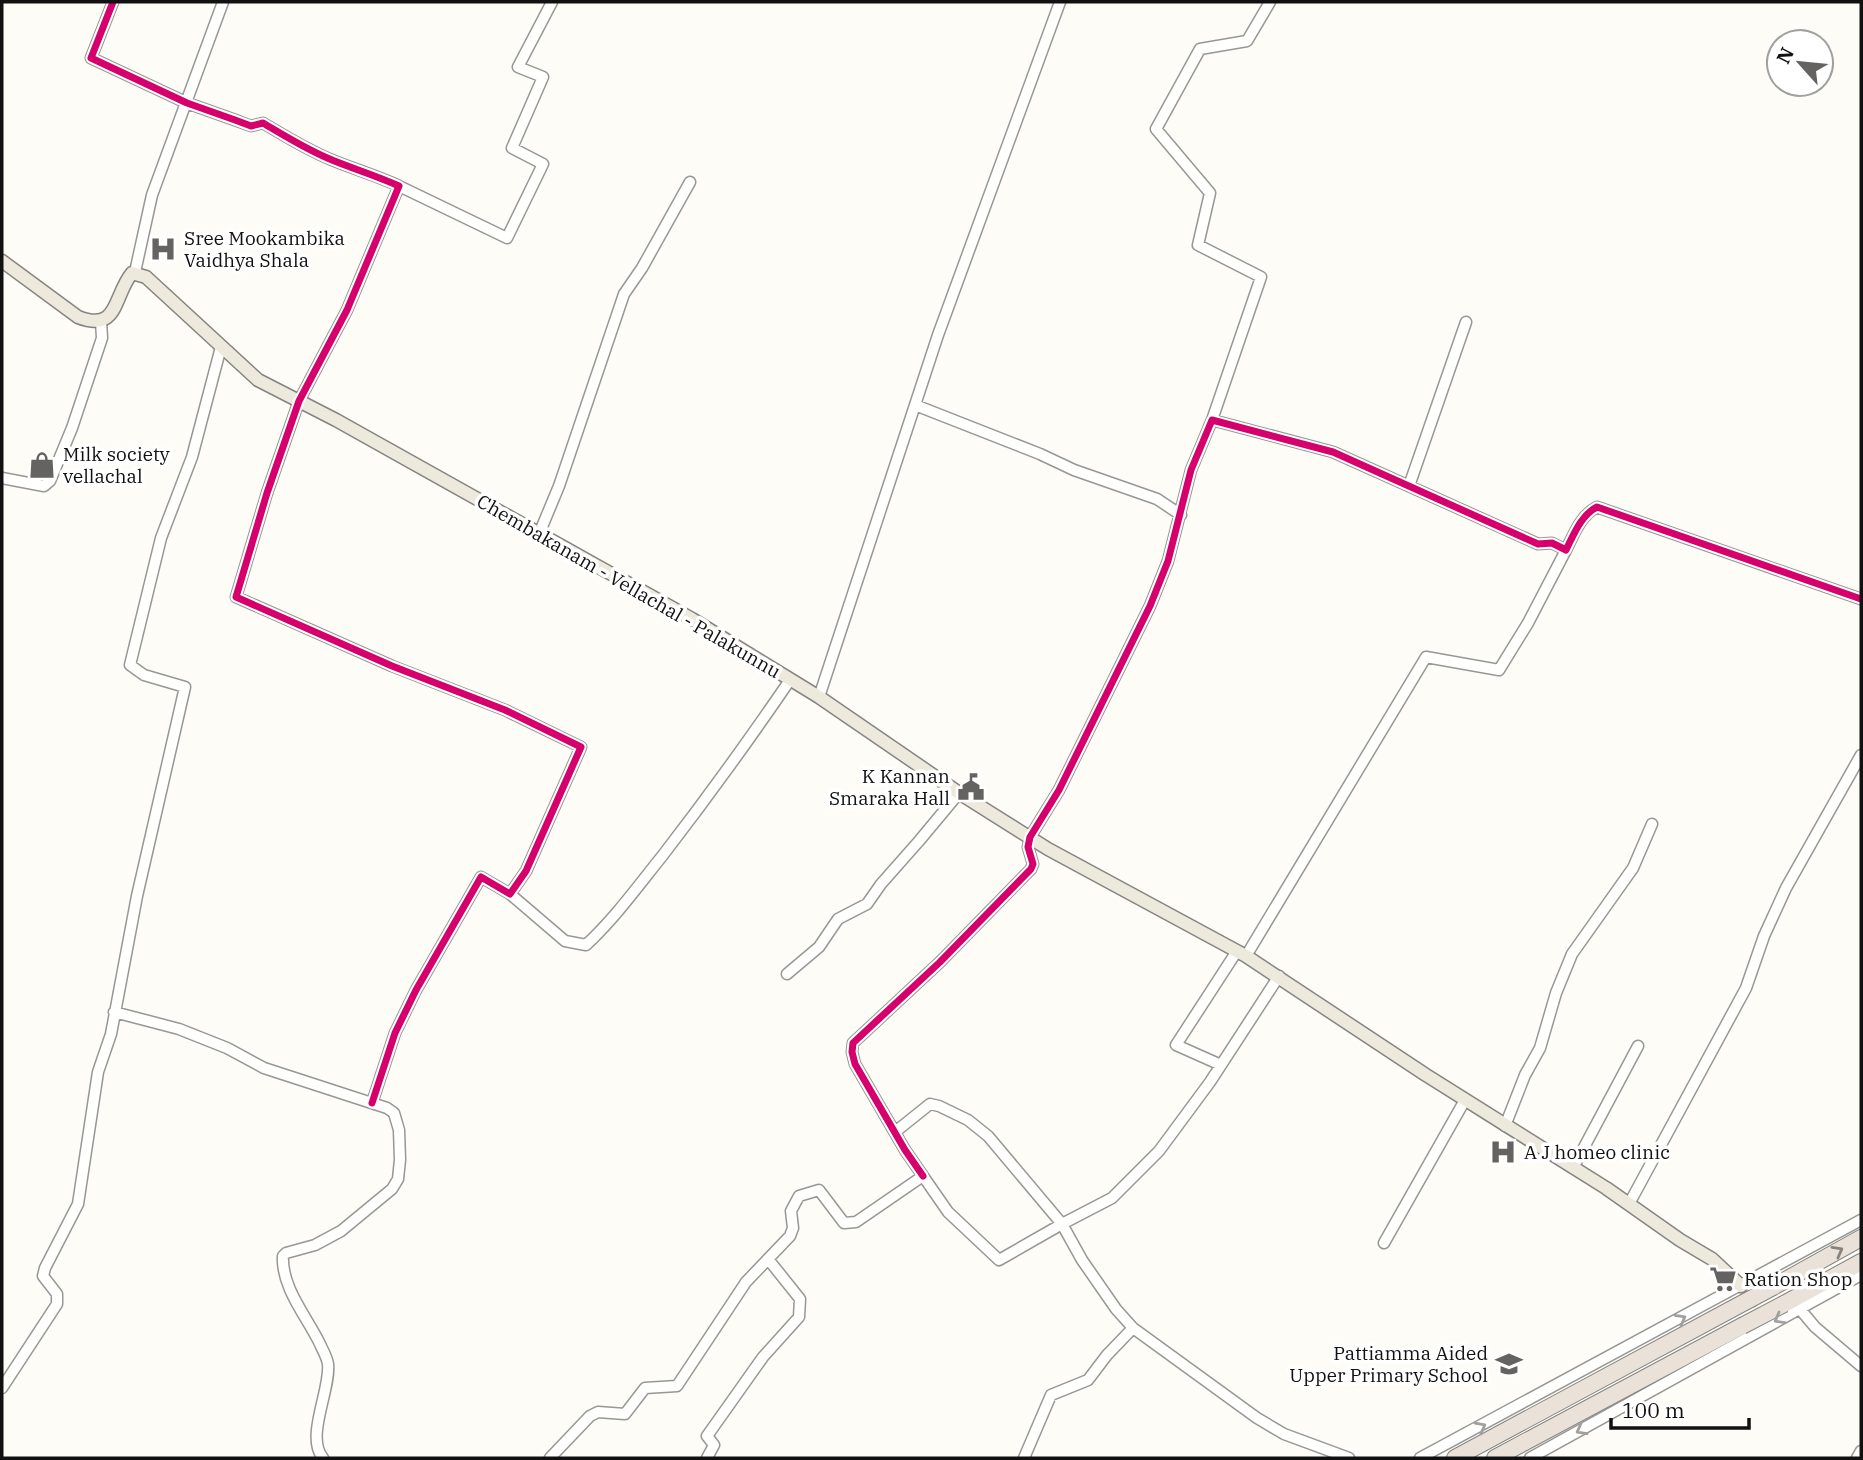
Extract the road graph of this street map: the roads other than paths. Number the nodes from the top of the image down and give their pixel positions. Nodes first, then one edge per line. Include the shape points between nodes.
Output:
1 (113, 2) edge
2 (223, 2) edge
3 (552, 2) edge
4 (1059, 2) edge
5 (1270, 2) edge
6 (187, 103) junction
7 (690, 181) dead end
8 (399, 186) junction
9 (2, 261) edge
10 (135, 272) junction
11 (101, 321) junction
12 (1466, 322) dead end
13 (221, 348) junction
14 (299, 401) junction
15 (915, 405) junction
16 (1212, 420) junction
17 (2, 478) edge
18 (1409, 486) junction
19 (1181, 515) junction
20 (539, 534) junction
21 (1566, 550) junction
22 (1861, 599) edge
23 (790, 680) junction
24 (819, 698) junction
25 (1861, 755) edge
26 (959, 793) junction
27 (1652, 824) dead end
28 (1030, 837) junction
29 (510, 894) junction
30 (1241, 953) junction
31 (787, 974) dead end
32 (1279, 976) junction
33 (114, 1012) junction
34 (1638, 1046) dead end
35 (1221, 1065) junction
36 (1465, 1100) junction
37 (372, 1102) junction
38 (1505, 1126) junction
39 (895, 1132) junction
40 (1573, 1168) junction
41 (923, 1176) junction
42 (1629, 1204) junction
43 (1861, 1220) edge
44 (1062, 1224) junction
45 (1861, 1238) edge
46 (1384, 1242) dead end
47 (768, 1259) junction
48 (1861, 1262) edge
49 (1861, 1275) edge
50 (1741, 1286) junction
51 (1792, 1306) junction
52 (1133, 1328) junction
53 (1861, 1366) edge
54 (2, 1388) edge
55 (1861, 1451) edge
56 (323, 1458) edge
57 (550, 1458) edge
58 (707, 1458) edge
59 (1024, 1458) edge
60 (1349, 1458) edge
61 (1420, 1458) edge
62 (1455, 1458) edge
63 (1495, 1458) edge
64 (1530, 1458) edge
65 (1857, 1458) edge

1 - 6 street via 91,58
2 - 6 street
3 - 8 street via 518,67 543,77 512,148 542,164 508,238
4 - 15 street
5 - 16 street via 1247,41 1200,50 1156,129 1210,193 1198,245 1261,277
6 - 8 street via 251,126 263,123 333,160
6 - 10 street via 152,195
7 - 20 street via 624,294
8 - 14 street via 347,310
9 - 11 main road via 78,317
10 - 11 main road via 111,315
10 - 13 main road, Chembakanam - Vellachal - Palakunnu via 158,287
11 - 17 street via 102,338 50,481 37,486
12 - 18 street
13 - 14 main road, Chembakanam - Vellachal - Palakunnu via 258,380
13 - 33 street via 192,457 161,538 130,665 144,675 185,687
14 - 20 main road, Chembakanam - Vellachal - Palakunnu
14 - 29 street via 236,597 505,710 581,747 526,872
15 - 19 street via 1157,499
15 - 24 street
16 - 18 street via 1333,452
16 - 19 street via 1191,470
18 - 21 street via 1538,544 1552,543
19 - 28 street via 1150,606 1059,790
20 - 23 main road, Chembakanam - Vellachal - Palakunnu
21 - 22 street via 1584,517 1597,507
21 - 30 street via 1499,670 1426,657
23 - 24 main road, Chembakanam - Vellachal - Palakunnu
23 - 29 street via 684,827 586,945 565,941
24 - 26 main road, Chembakanam - Vellachal - Palakunnu
25 - 42 street via 1786,888 1746,988
26 - 28 main road, Chembakanam - Vellachal - Palakunnu
26 - 31 street via 867,904 838,919 819,947
27 - 38 street via 1633,868 1572,954 1540,1048
28 - 30 main road, Chembakanam - Vellachal - Palakunnu
28 - 39 street via 1031,869 853,1042 855,1064
29 - 37 street via 481,877 395,1032
30 - 32 main road, Chembakanam - Vellachal - Palakunnu
30 - 35 street via 1176,1045
32 - 35 street
32 - 36 main road, Chembakanam - Vellachal - Palakunnu
33 - 37 street via 179,1030 264,1068
33 - 54 street via 99,1072 78,1204 43,1276 57,1294 57,1304
34 - 40 street
35 - 44 street via 1159,1151 1112,1198
36 - 38 main road, Chembakanam - Vellachal - Palakunnu
36 - 46 street
37 - 56 street via 394,1113 400,1150 398,1179 341,1231 283,1256 285,1280 328,1361 318,1440
38 - 40 main road, Chembakanam - Vellachal - Palakunnu
39 - 41 street
39 - 44 street via 930,1104 968,1120 988,1136
40 - 42 main road, Chembakanam - Vellachal - Palakunnu
41 - 44 street via 948,1212 999,1260
41 - 47 street via 856,1222 844,1223 819,1190 799,1196 791,1211 790,1236
42 - 50 main road, Chembakanam - Vellachal - Palakunnu via 1712,1259
43 - 50 street
44 - 52 street via 1082,1261
62 -> 45 highway, bridge
47 - 57 street via 746,1282 677,1386 645,1388 625,1415 597,1412
47 - 58 street via 800,1299 799,1317 763,1357 707,1436 714,1445
48 - 51 highway
49 - 51 street
61 -> 50 street
51 - 53 street
51 - 63 highway, bridge via 1742,1326
51 -> 64 street
52 - 59 street via 1088,1380 1051,1395
52 - 60 street via 1284,1434
55 - 65 street

